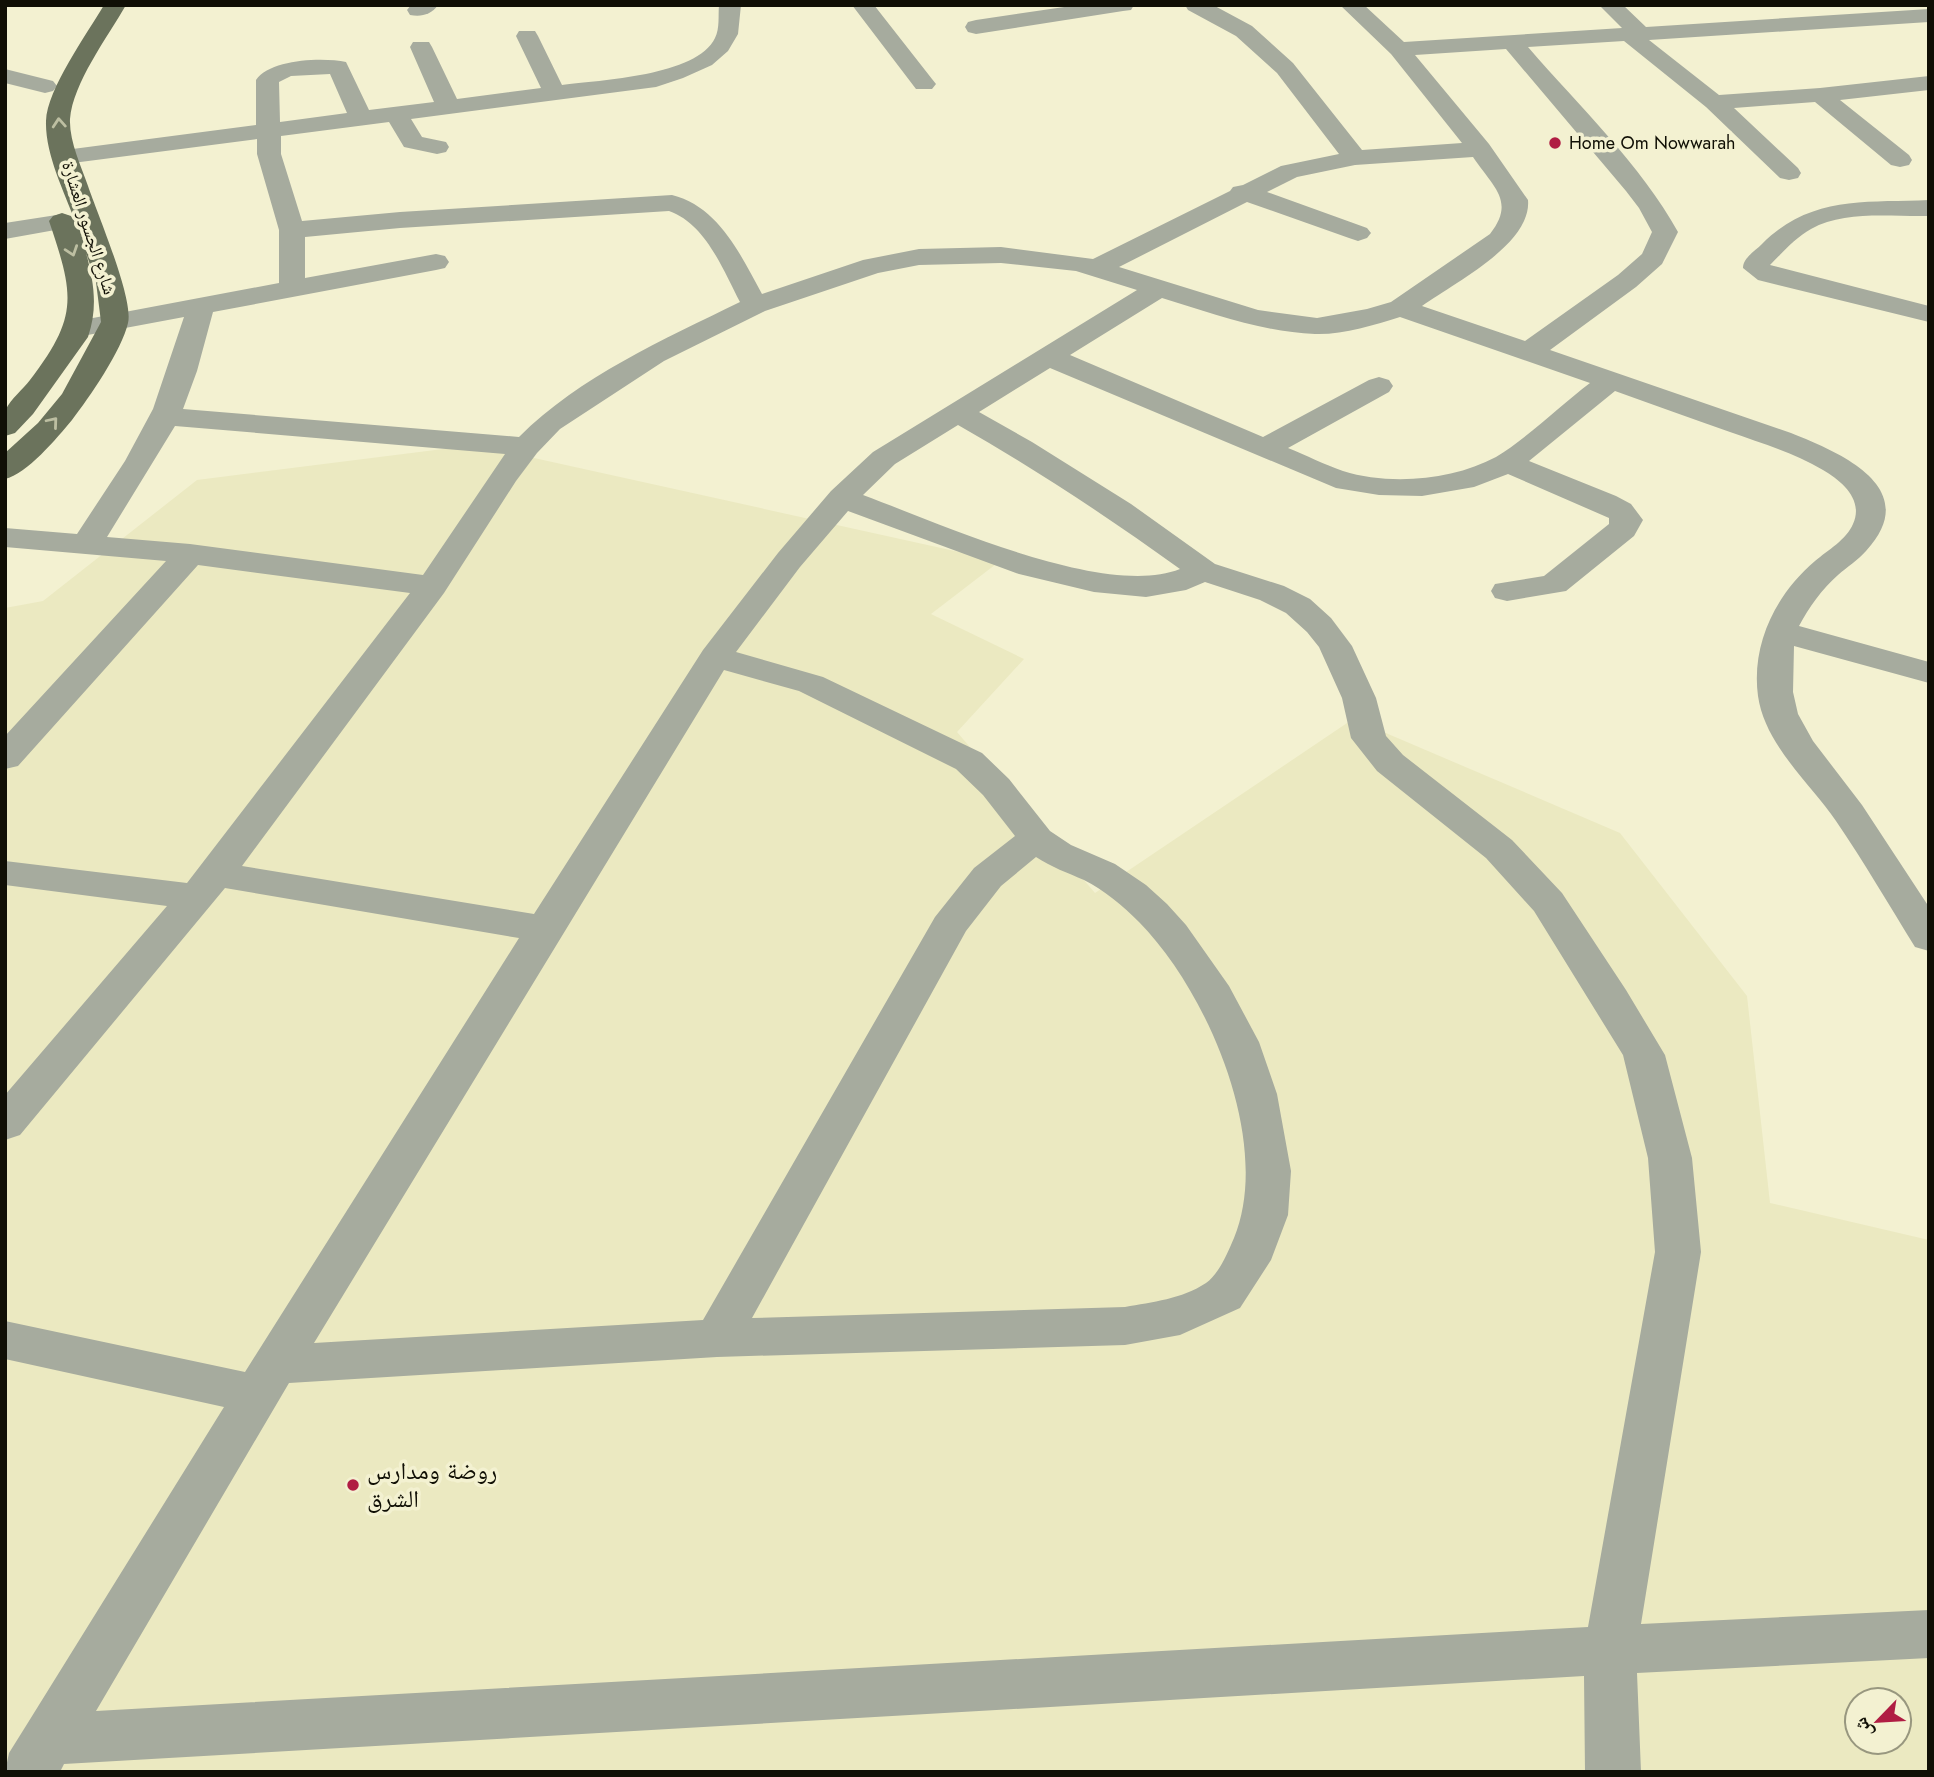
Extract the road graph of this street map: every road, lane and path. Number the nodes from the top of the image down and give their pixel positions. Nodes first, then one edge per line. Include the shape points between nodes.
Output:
1 (730, 5) edge
2 (863, 5) edge
3 (1123, 5) edge
4 (1196, 5) edge
5 (1351, 5) edge
6 (1610, 5) edge
7 (1765, 5) edge
8 (110, 7) edge
9 (1929, 15) edge
10 (1785, 23) junction
11 (976, 27) dead end
12 (1636, 35) junction
13 (527, 36) dead end
14 (1510, 40) junction
15 (421, 47) dead end
16 (1399, 49) junction
17 (5, 76) edge
18 (1929, 83) edge
19 (924, 84) dead end
20 (45, 86) junction
21 (555, 94) junction
22 (1819, 95) junction
23 (1714, 102) junction
24 (449, 108) junction
25 (397, 115) junction
26 (362, 120) junction
27 (269, 131) junction
28 (436, 147) dead end
29 (1480, 149) junction
30 (65, 157) junction
31 (1355, 158) junction
32 (1900, 160) dead end
33 (1789, 173) dead end
34 (1242, 192) junction
35 (1929, 208) edge
36 (63, 222) junction
37 (292, 230) junction
38 (5, 231) edge
39 (1358, 233) dead end
40 (436, 262) dead end
41 (1098, 267) junction
42 (1159, 288) junction
43 (292, 289) junction
44 (201, 305) junction
45 (755, 305) junction
46 (1401, 307) junction
47 (1929, 314) edge
48 (115, 321) junction
49 (77, 329) junction
50 (1530, 351) junction
51 (1049, 357) junction
52 (1611, 380) junction
53 (1379, 386) dead end
54 (957, 412) junction
55 (164, 416) junction
56 (6, 426) edge
57 (526, 447) junction
58 (1266, 448) junction
59 (1507, 463) junction
60 (5, 470) edge
61 (842, 498) junction
62 (5, 537) edge
63 (86, 544) junction
64 (190, 554) junction
65 (1204, 571) junction
66 (432, 586) junction
67 (1507, 591) dead end
68 (1780, 631) junction
69 (715, 657) junction
70 (1929, 673) edge
71 (5, 758) edge
72 (1038, 839) junction
73 (5, 873) edge
74 (206, 886) junction
75 (544, 929) junction
76 (1929, 938) edge
77 (5, 1125) edge
78 (717, 1338) junction
79 (5, 1340) edge
80 (267, 1379) junction
81 (1929, 1634) edge
82 (1610, 1650) junction
83 (38, 1755) edge
84 (1613, 1772) edge

1 - 21 street via 727,36 719,48 682,72 645,82
2 - 19 street
3 - 11 street
4 - 31 street via 1244,31 1284,68
5 - 16 street
6 - 12 street
7 - 10 street
8 - 20 main road, شارع الجسور العشارة
30 -> 8 main road, شارع الجسور العشارة via 58,108
9 - 10 street
10 - 12 street
12 - 14 street
12 - 23 street
13 - 21 street
14 - 16 street
14 - 50 street via 1635,186 1665,232 1653,258 1627,281
15 - 24 street
16 - 29 street
17 - 20 street
18 - 22 street
20 - 36 main road, شارع الجسور العشارة via 35,122
21 - 24 street
22 - 23 street
22 - 32 street
23 - 33 street
24 - 25 street
25 - 26 street
25 - 28 street via 413,142
26 - 27 street
26 - 27 street via 339,68 303,69 267,80
27 - 30 street
27 - 37 street via 269,154
29 - 31 street
29 - 46 street via 1515,200 1512,223 1499,240
30 - 48 main road, شارع الجسور العشارة via 109,282
31 - 34 street via 1290,171
34 - 39 street
34 - 41 street
35 - 47 street via 1808,219 1755,265 1767,274
36 - 38 street
36 -> 49 main road, شارع الجسور العشارة via 80,291
37 - 43 street
37 - 45 street via 672,203 689,210 712,232
40 - 43 street
41 - 42 street
41 - 45 street via 1002,255 919,257 872,266
42 - 46 street via 1255,318 1297,325 1343,323
42 - 51 street
43 - 44 street
44 - 48 street
44 - 55 street via 185,366
45 - 57 street via 606,384 550,423
46 - 50 street
48 - 49 street
60 -> 48 main road, شارع الجسور العشارة via 74,398
49 - 56 main road, شارع الجسور العشارة via 32,398
50 - 52 street
51 - 54 street
51 - 58 street
52 - 59 street
52 - 68 street via 1822,456 1854,477 1867,492 1870,520 1859,540 1816,578
53 - 58 street
54 - 61 street via 884,458
54 - 65 street via 1121,511
55 - 57 street
55 - 63 street
57 - 66 street
58 - 59 street via 1336,479 1386,488 1432,487
59 - 67 street via 1605,503 1627,520 1623,529 1553,584
61 - 65 street via 1030,567 1094,582 1146,586 1174,583
61 - 69 street
62 - 63 street
63 - 64 street
64 - 66 street
64 - 71 street
65 - 82 street via 1272,593 1298,606 1319,625 1335,646 1354,687 1369,738 1391,763 1499,849 1548,902 1644,1055 1670,1158 1678,1252
66 - 74 street
68 - 70 street
68 - 76 street via 1776,696 1784,723 1851,815
69 - 72 street via 811,684 969,761
69 - 75 street
72 - 78 street via 978,885 949,926
72 - 78 street via 1058,854 1101,873 1153,914 1209,986 1238,1042 1256,1094 1269,1171 1266,1215 1248,1260 1224,1296 1180,1316 1125,1326
73 - 74 street
74 - 75 street
74 - 77 street
75 - 80 street
78 - 80 street
79 - 80 street
80 - 83 street
81 - 82 street
82 - 83 street
82 - 84 street

